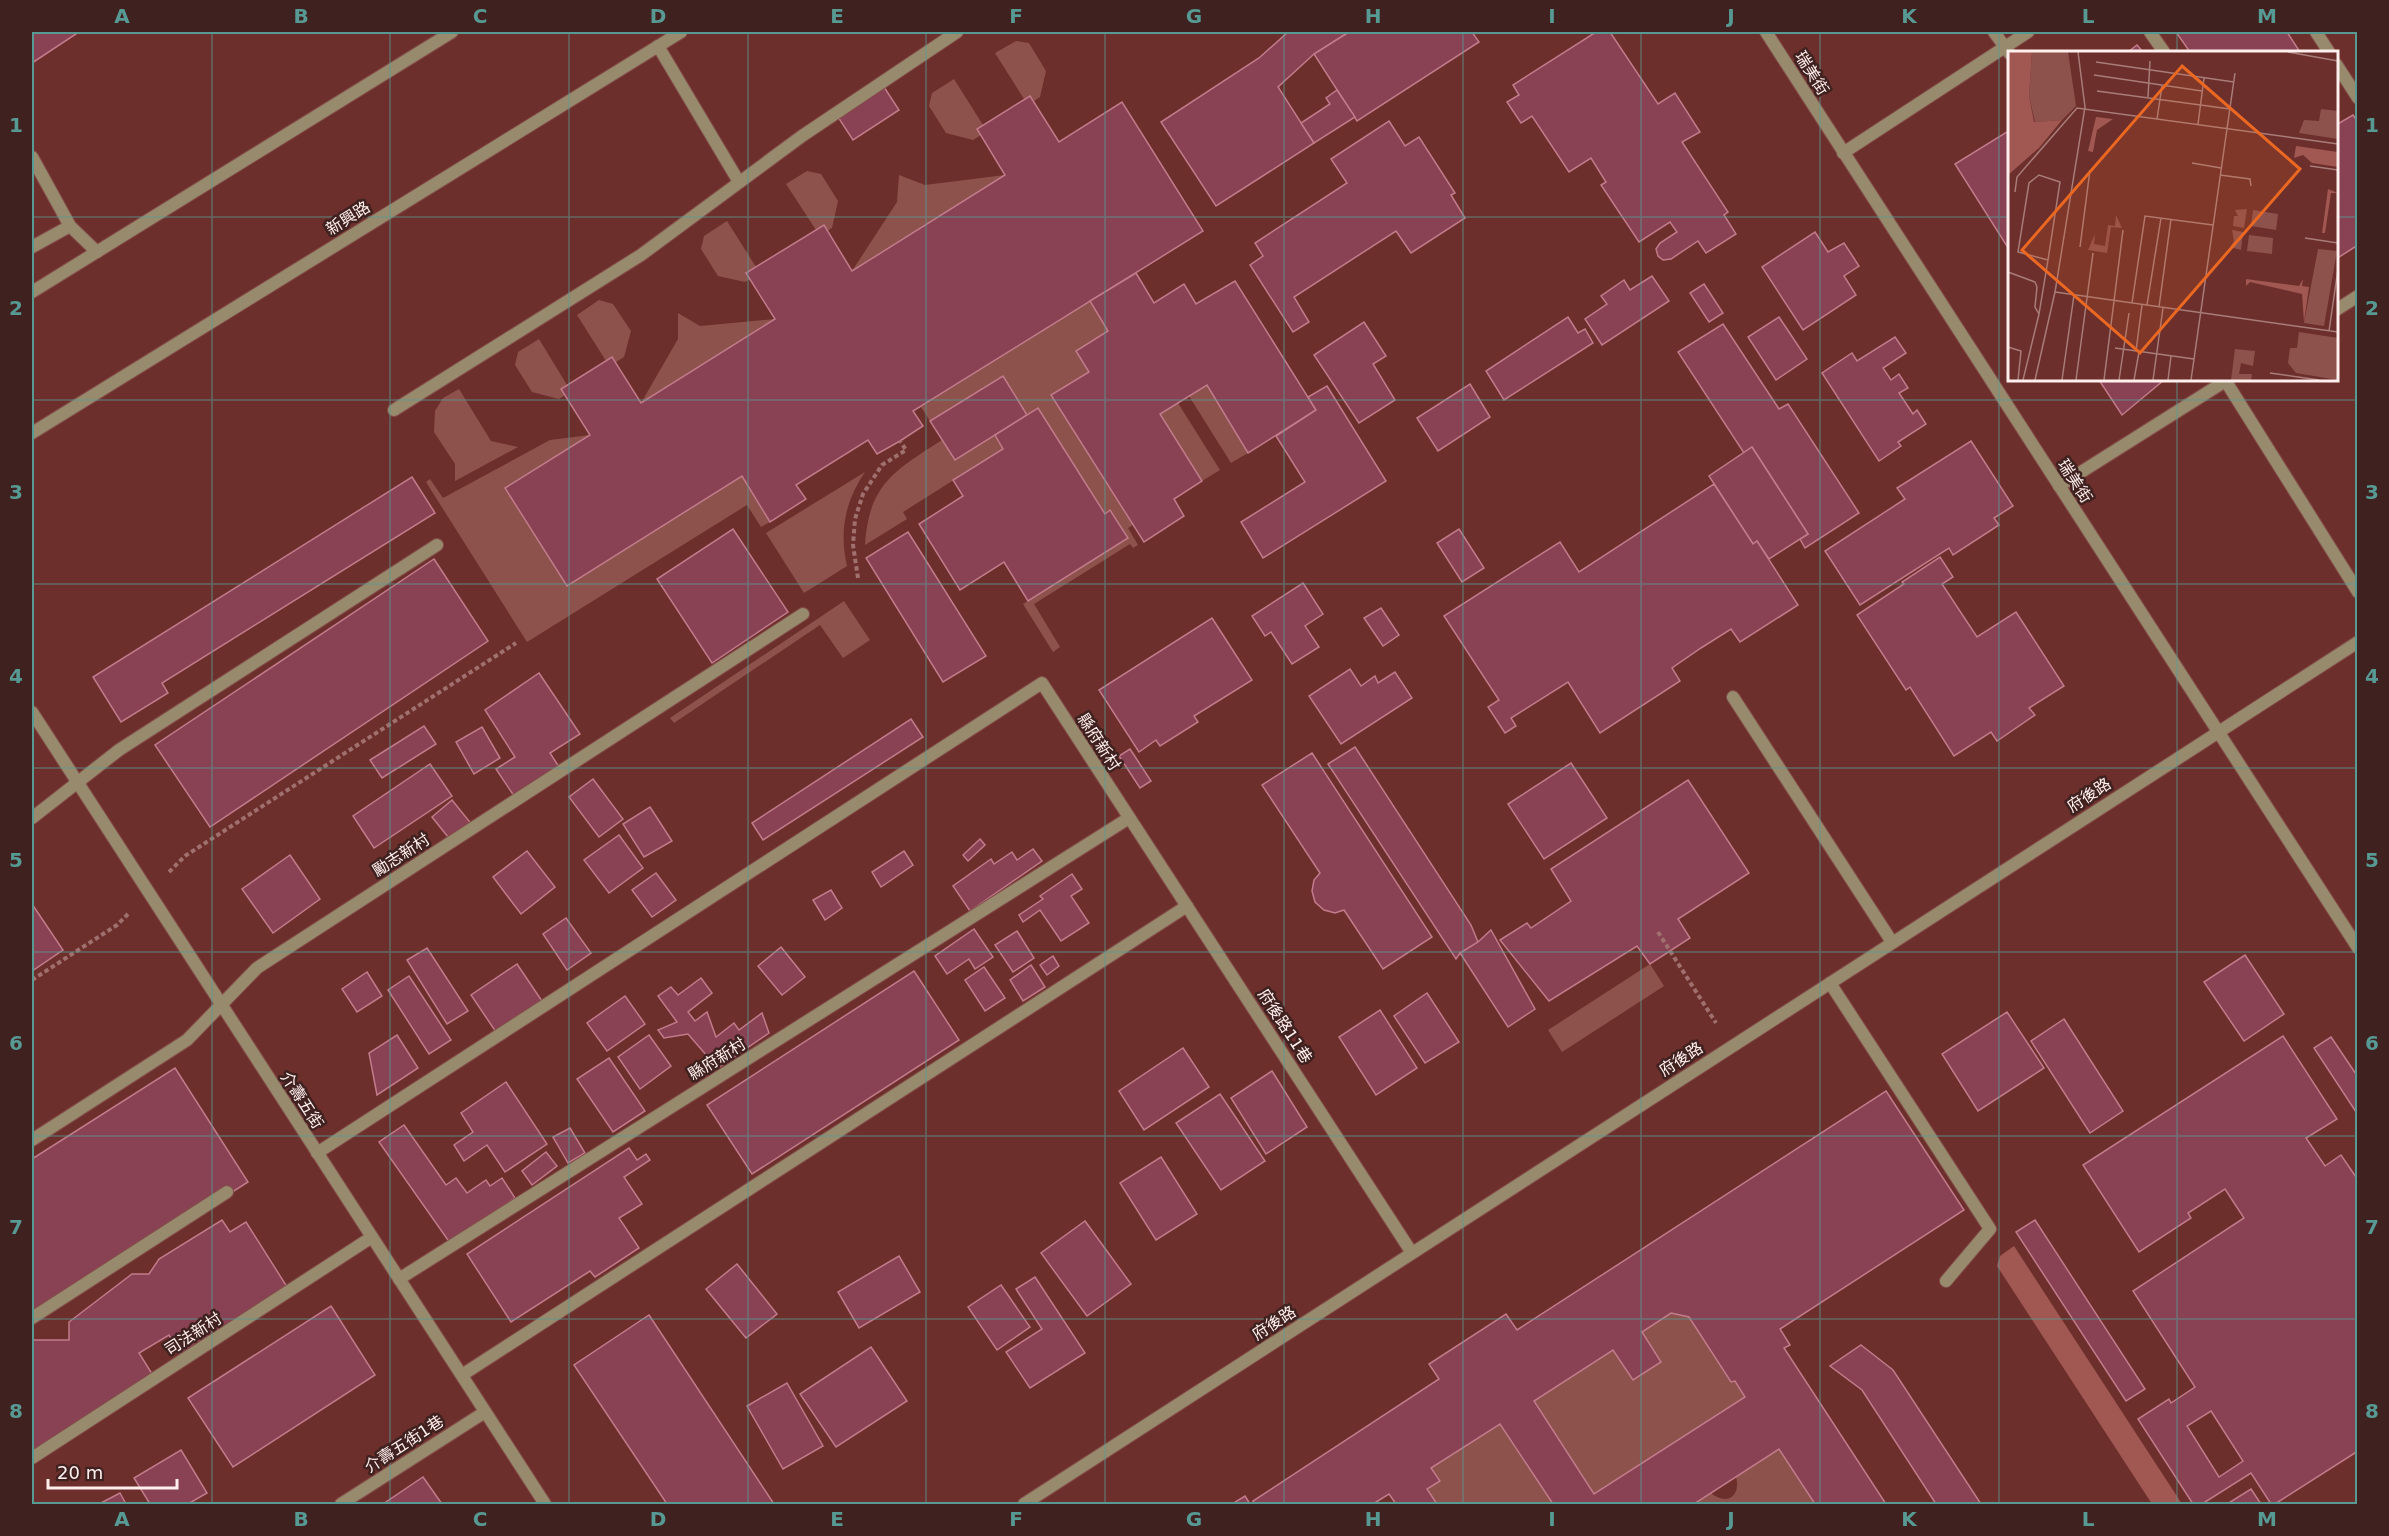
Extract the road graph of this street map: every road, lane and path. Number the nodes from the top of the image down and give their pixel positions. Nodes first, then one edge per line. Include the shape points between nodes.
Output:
1 (452, 32) edge
2 (681, 32) edge
3 (957, 32) edge
4 (1766, 32) edge
5 (1994, 32) edge
6 (2028, 32) edge
7 (2150, 32) edge
8 (2316, 32) edge
9 (658, 46) junction
10 (2007, 50) edge
11 (2163, 51) edge
12 (2328, 51) edge
13 (2338, 66) edge
14 (2358, 98) edge
15 (1843, 153) junction
16 (32, 157) edge
17 (739, 182) junction
18 (70, 226) junction
19 (32, 247) edge
20 (97, 252) junction
21 (32, 292) edge
22 (2358, 296) edge
23 (2338, 309) edge
24 (2224, 381) edge
25 (2227, 381) edge
26 (394, 410) dead end
27 (32, 433) edge
28 (900, 441) dead end
29 (2060, 486) junction
30 (437, 544) dead end
31 (858, 578) dead end
32 (2358, 592) edge
33 (803, 614) dead end
34 (2358, 642) edge
35 (516, 643) dead end
36 (1733, 697) dead end
37 (32, 712) edge
38 (2217, 732) junction
39 (77, 783) junction
40 (32, 818) edge
41 (1129, 818) junction
42 (149, 893) junction
43 (1187, 906) junction
44 (1658, 932) dead end
45 (1892, 942) junction
46 (2358, 948) edge
47 (32, 980) edge
48 (1830, 982) junction
49 (221, 1004) junction
50 (1731, 1046) junction
51 (32, 1140) edge
52 (317, 1153) junction
53 (226, 1192) dead end
54 (372, 1238) junction
55 (1412, 1253) junction
56 (399, 1279) junction
57 (1946, 1281) dead end
58 (32, 1318) edge
59 (462, 1375) junction
60 (485, 1412) junction
61 (32, 1458) edge
62 (341, 1504) edge
63 (545, 1504) edge
64 (1024, 1504) edge

1 - 20 street
2 - 9 street, 新興路
3 - 17 street
4 - 15 street, 瑞美街
5 - 10 street
6 - 10 street
7 - 11 street
8 - 12 street
9 - 17 street
9 - 27 street, 新興路
10 - 15 street
13 - 14 street
15 - 29 street, 瑞美街
16 - 18 street
17 - 26 street via 642,255
18 - 19 street
18 - 20 street
20 - 21 street
22 - 23 street
24 - 29 street
25 - 32 street
28 - 31 path via 906,450 882,465 863,494 855,519 853,545
29 - 38 street, 瑞美街
30 - 39 street via 119,750
33 - 49 street, 勵志新村 via 257,968
34 - 38 street, 府後路
35 - 42 path via 185,856
36 - 45 street
37 - 39 street, 介壽五街
38 - 45 street, 府後路
38 - 46 street, 瑞美街
39 - 40 street
39 - 42 street, 介壽五街
41 - 43 street, 府後路11巷
41 - 52 street, 縣府新村 via 1042,683
41 - 56 street, 縣府新村
42 - 47 path via 117,925
42 - 49 street, 介壽五街
43 - 55 street, 府後路11巷
43 - 59 street
44 - 50 path
45 - 48 street, 府後路
48 - 50 street, 府後路
48 - 57 street via 1990,1229
49 - 51 street, 勵志新村 via 187,1040
49 - 52 street, 介壽五街
50 - 55 street, 府後路
52 - 54 street, 介壽五街
53 - 58 street
54 - 56 street, 介壽五街
54 - 61 street, 司法新村
55 - 64 street, 府後路
56 - 59 street, 介壽五街
59 - 60 street, 介壽五街
60 - 62 street, 介壽五街1巷
60 - 63 street, 介壽五街

